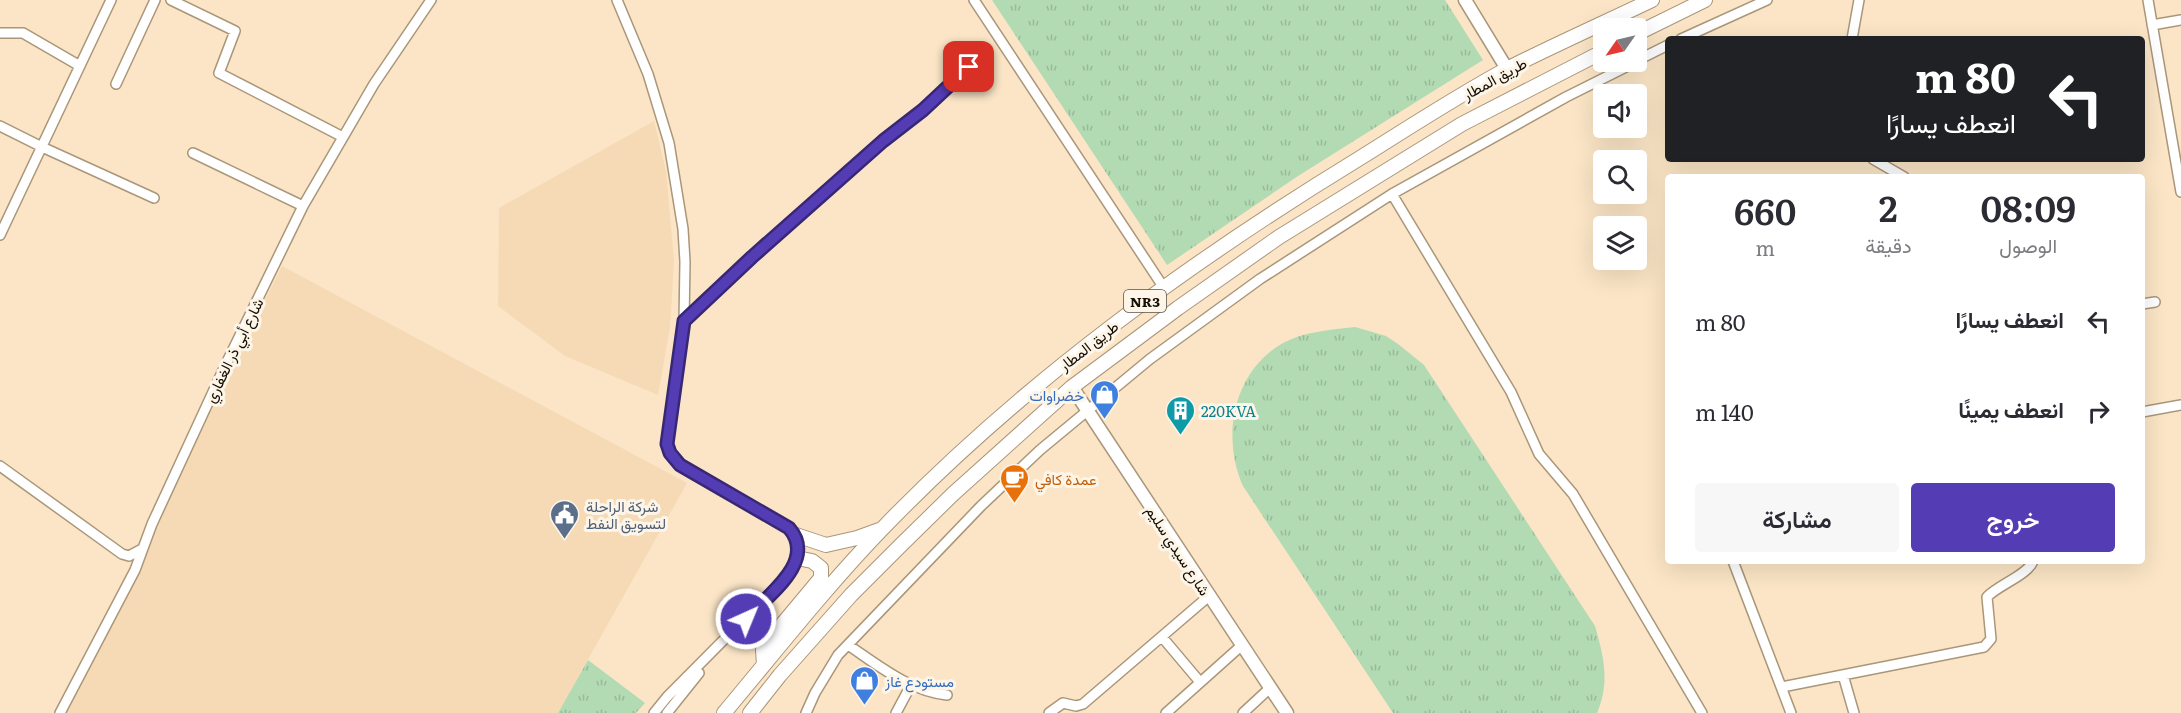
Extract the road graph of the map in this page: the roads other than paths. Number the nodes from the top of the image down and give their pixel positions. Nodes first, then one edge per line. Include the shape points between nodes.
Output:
1 (111, 0) edge
2 (155, 0) edge
3 (171, 0) edge
4 (432, 0) edge
5 (617, 0) edge
6 (974, 0) edge
7 (1465, 0) edge
8 (1652, 0) edge
9 (1705, 0) edge
10 (1767, 0) edge
11 (1859, 0) edge
12 (2148, 0) edge
13 (2181, 20) edge
14 (2152, 25) junction
15 (1647, 29) edge
16 (0, 33) edge
17 (1688, 36) edge
18 (1853, 36) edge
19 (1665, 46) edge
20 (1647, 56) edge
21 (1593, 57) edge
22 (80, 66) junction
23 (969, 67) dead end
24 (1508, 69) junction
25 (1615, 72) edge
26 (116, 84) dead end
27 (0, 126) edge
28 (343, 137) junction
29 (42, 147) junction
30 (193, 153) dead end
31 (1878, 162) edge
32 (1899, 174) edge
33 (2181, 192) edge
34 (1392, 194) junction
35 (154, 198) dead end
36 (303, 206) junction
37 (0, 235) edge
38 (1164, 288) junction
39 (2155, 302) dead end
40 (2145, 304) edge
41 (684, 321) junction
42 (1072, 387) junction
43 (2181, 405) edge
44 (1088, 411) junction
45 (2145, 411) edge
46 (0, 466) edge
47 (884, 528) junction
48 (795, 536) junction
49 (142, 549) junction
50 (797, 558) junction
51 (1734, 564) edge
52 (2030, 564) edge
53 (1209, 596) junction
54 (731, 634) junction
55 (1162, 637) junction
56 (848, 645) junction
57 (1241, 646) junction
58 (764, 665) junction
59 (1844, 675) junction
60 (1200, 682) junction
61 (911, 685) junction
62 (1782, 687) junction
63 (1270, 688) junction
64 (947, 695) dead end
65 (60, 713) edge
66 (654, 713) edge
67 (667, 713) edge
68 (724, 713) edge
69 (750, 713) edge
70 (806, 713) edge
71 (896, 713) edge
72 (1049, 713) edge
73 (1166, 713) edge
74 (1243, 713) edge
75 (1287, 713) edge
76 (1702, 713) edge
77 (1791, 713) edge
78 (1854, 713) edge

1 - 22 street
2 - 26 street
3 - 28 street via 235,32 219,73
4 - 28 street, شارع أبي ذر الغفاري
5 - 41 street via 648,74 669,142 683,229
6 - 38 street
7 - 24 main road
8 - 24 highway, طريق المطار / NR3
9 - 15 highway
10 - 17 street
11 - 18 street
12 - 14 street
13 - 14 street
14 - 33 street
16 - 22 street via 23,33
19 - 20 street
21 - 42 highway, طريق المطار / NR3 via 1462,124 1280,237
22 - 29 street
23 - 41 street
24 - 38 highway, طريق المطار / NR3 via 1274,210
25 - 34 street
27 - 29 street
28 - 36 street, شارع أبي ذر الغفاري
29 - 35 street
29 - 37 street
30 - 36 street
31 - 32 street
34 - 44 street via 1206,317
34 - 76 street via 1511,392 1539,454 1573,494
36 - 49 street, شارع أبي ذر الغفاري
38 - 47 highway, طريق المطار / NR3 via 1046,379
39 - 40 street
41 - 48 street via 667,444 670,453 680,465 776,519
42 - 44 main road, شارع سيدي سليم
42 - 69 highway, طريق المطار / NR3 via 894,551
43 - 45 street
44 - 53 main road, شارع سيدي سليم
44 - 56 street via 981,506
46 - 49 street via 122,554 129,556
47 - 48 highway via 826,545
47 - 58 highway, طريق المطار / NR3
48 - 50 street
49 - 65 street, شارع أبي ذر الغفاري via 135,570
50 - 54 street via 790,573
50 - 58 highway via 817,564 821,578 765,645
51 - 62 street
52 - 59 street via 1987,597 1991,639 1986,645
53 - 55 street
53 - 57 main road, شارع سيدي سليم
54 - 66 street
54 - 67 street
55 - 60 street
55 - 72 street via 1083,705 1063,703
56 - 61 street
56 - 70 street via 838,655
57 - 60 street
57 - 63 main road, شارع سيدي سليم
58 - 68 highway, طريق المطار / NR3
59 - 62 street
59 - 78 street
60 - 73 street
61 - 64 street
61 - 71 street
62 - 77 street
63 - 74 street
63 - 75 main road, شارع سيدي سليم

